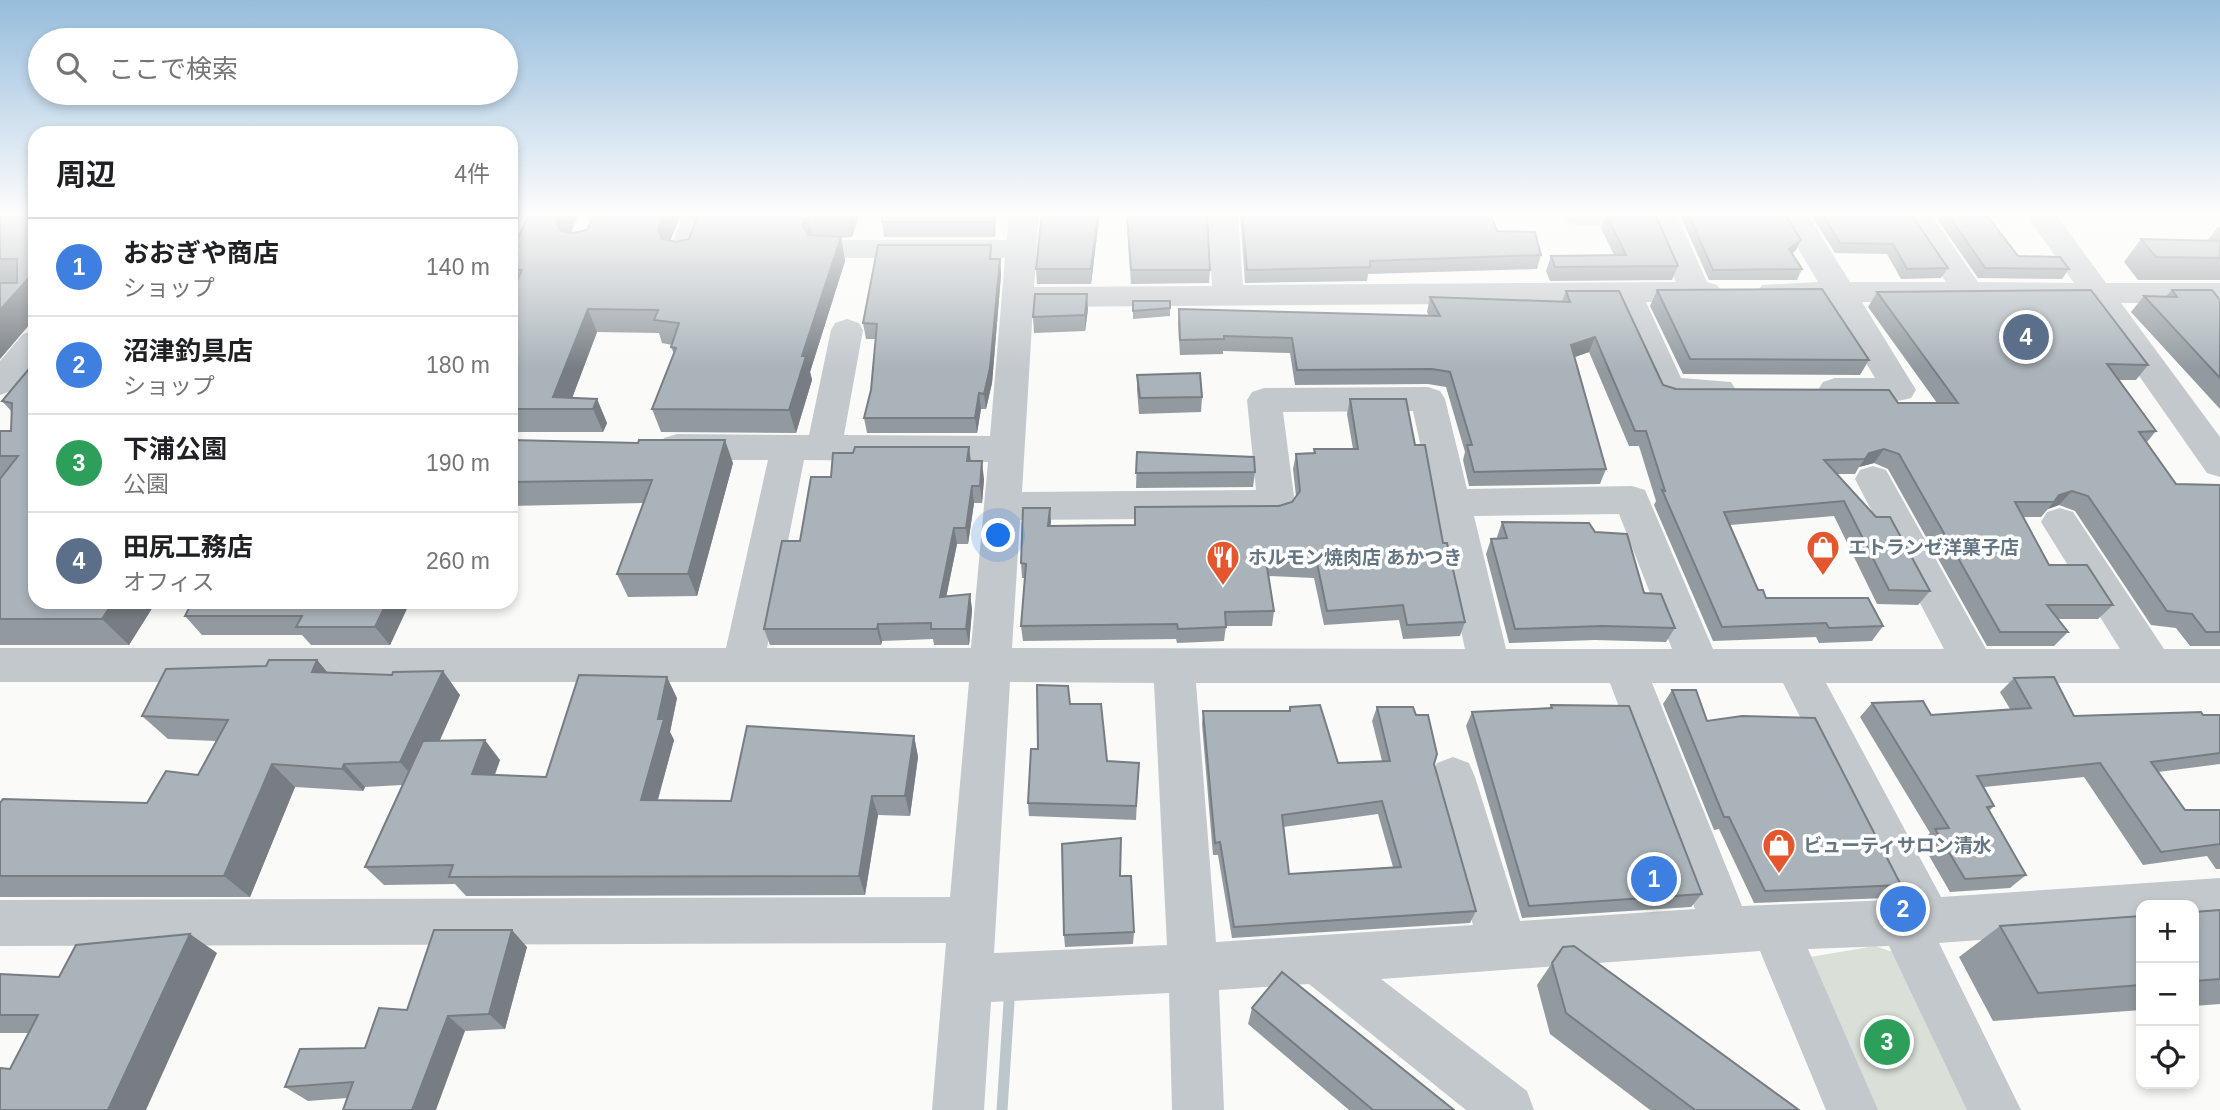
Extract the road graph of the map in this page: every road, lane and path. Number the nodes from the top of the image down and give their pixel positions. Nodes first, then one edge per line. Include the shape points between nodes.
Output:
1 (1020, 265) edge
2 (1226, 265) edge
3 (1684, 265) edge
4 (1822, 265) edge
5 (1951, 265) edge
6 (2078, 265) edge
7 (1969, 291) junction
8 (1696, 292) junction
9 (1838, 292) junction
10 (2098, 292) junction
11 (1626, 293) junction
12 (2220, 293) edge
13 (1019, 297) junction
14 (1228, 297) junction
15 (847, 330) dead end
16 (28, 350) edge
17 (0, 383) edge
18 (1751, 390) edge
19 (1805, 390) edge
20 (650, 447) edge
21 (807, 448) junction
22 (1007, 449) junction
23 (2220, 464) edge
24 (1873, 479) dead end
25 (1454, 503) junction
26 (1003, 506) junction
27 (2060, 522) dead end
28 (743, 664) junction
29 (991, 664) junction
30 (0, 665) edge
31 (1699, 666) junction
32 (1974, 666) junction
33 (2153, 666) junction
34 (2220, 666) edge
35 (1174, 667) junction
36 (1796, 667) junction
37 (1490, 668) junction
38 (1625, 668) junction
39 (1454, 777) dead end
40 (2220, 900) edge
41 (2199, 901) edge
42 (2136, 905) edge
43 (973, 920) junction
44 (1916, 922) junction
45 (1751, 928) junction
46 (4, 929) edge
47 (1503, 945) junction
48 (1314, 957) junction
49 (1193, 968) junction
50 (969, 979) junction
51 (958, 1110) edge
52 (1198, 1110) edge
53 (1508, 1110) edge
54 (1852, 1110) edge
55 (1995, 1110) edge

1 - 13 street
2 - 14 street
3 - 8 street
4 - 9 street
5 - 7 street
6 - 10 street
7 - 9 street
7 - 10 street
8 - 9 street
8 - 11 street
9 - 19 street via 1899,390
10 - 12 street
10 - 23 street
11 - 14 street
11 - 18 street via 1669,390
13 - 14 street
13 - 22 street
15 - 21 street
16 - 17 street
20 - 21 street
21 - 22 street
21 - 28 street
22 - 26 street
24 - 32 street
25 - 26 street via 1428,399 1264,400 1276,504
25 - 31 street via 1632,500
25 - 37 street
26 - 29 street
27 - 33 street
28 - 29 street
28 - 30 street
29 - 35 street
29 - 43 street
31 - 36 street
31 - 38 street
32 - 33 street
32 - 36 street
33 - 34 street
35 - 37 street
35 - 49 street
36 - 44 street
37 - 38 street
38 - 45 street
39 - 47 street
40 - 41 street
42 - 44 street
43 - 46 street
43 - 50 street
44 - 45 street
44 - 55 street
45 - 47 street
45 - 54 street
47 - 48 street
48 - 49 street
48 - 53 street
49 - 50 street
49 - 52 street
50 - 51 street

